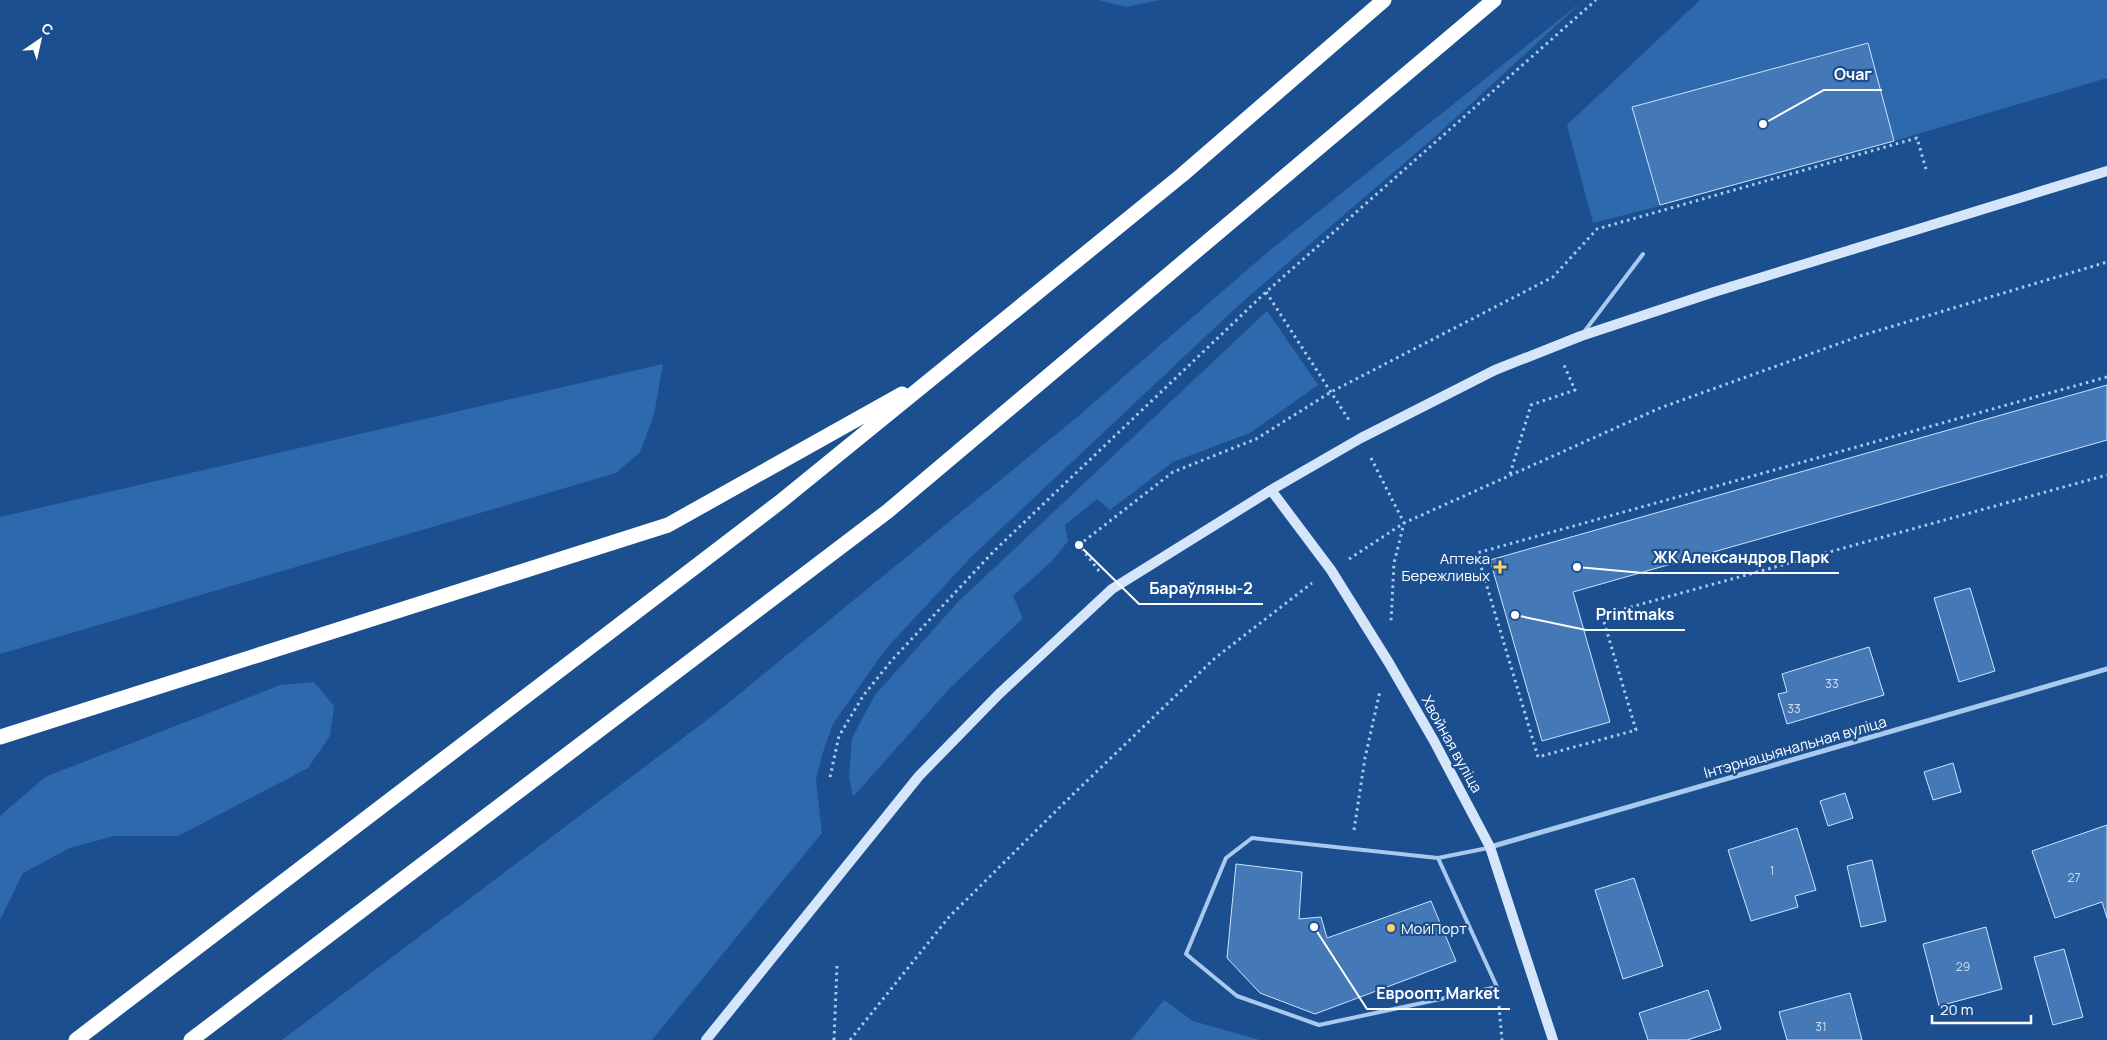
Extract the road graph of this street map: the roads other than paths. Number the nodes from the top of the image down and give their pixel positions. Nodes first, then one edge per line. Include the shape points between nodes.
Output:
1 (1384, 0) edge
2 (1494, 0) edge
3 (2107, 171) edge
4 (1643, 254) dead end
5 (1581, 336) junction
6 (938, 374) junction
7 (1271, 490) junction
8 (2107, 669) edge
9 (0, 737) edge
10 (1490, 847) junction
11 (1438, 858) junction
12 (76, 1040) edge
13 (191, 1040) edge
14 (706, 1040) edge
15 (1553, 1040) edge

1 - 6 highway via 1182,175
2 - 13 highway via 888,512
3 - 5 main road
4 - 5 lane
5 - 7 main road via 1495,370 1361,438
6 - 9 highway via 668,525
6 - 12 highway via 780,502
7 - 10 main road, Хвойная вуліца via 1331,570 1389,663
7 - 14 main road via 1112,589 1000,694 919,776
8 - 10 street, Інтэрнацыянальная вуліца
10 - 11 lane
10 - 15 main road, Хвойная вуліца
11 - 11 lane via 1252,838 1226,858 1186,954 1237,996 1319,1025 1497,987

